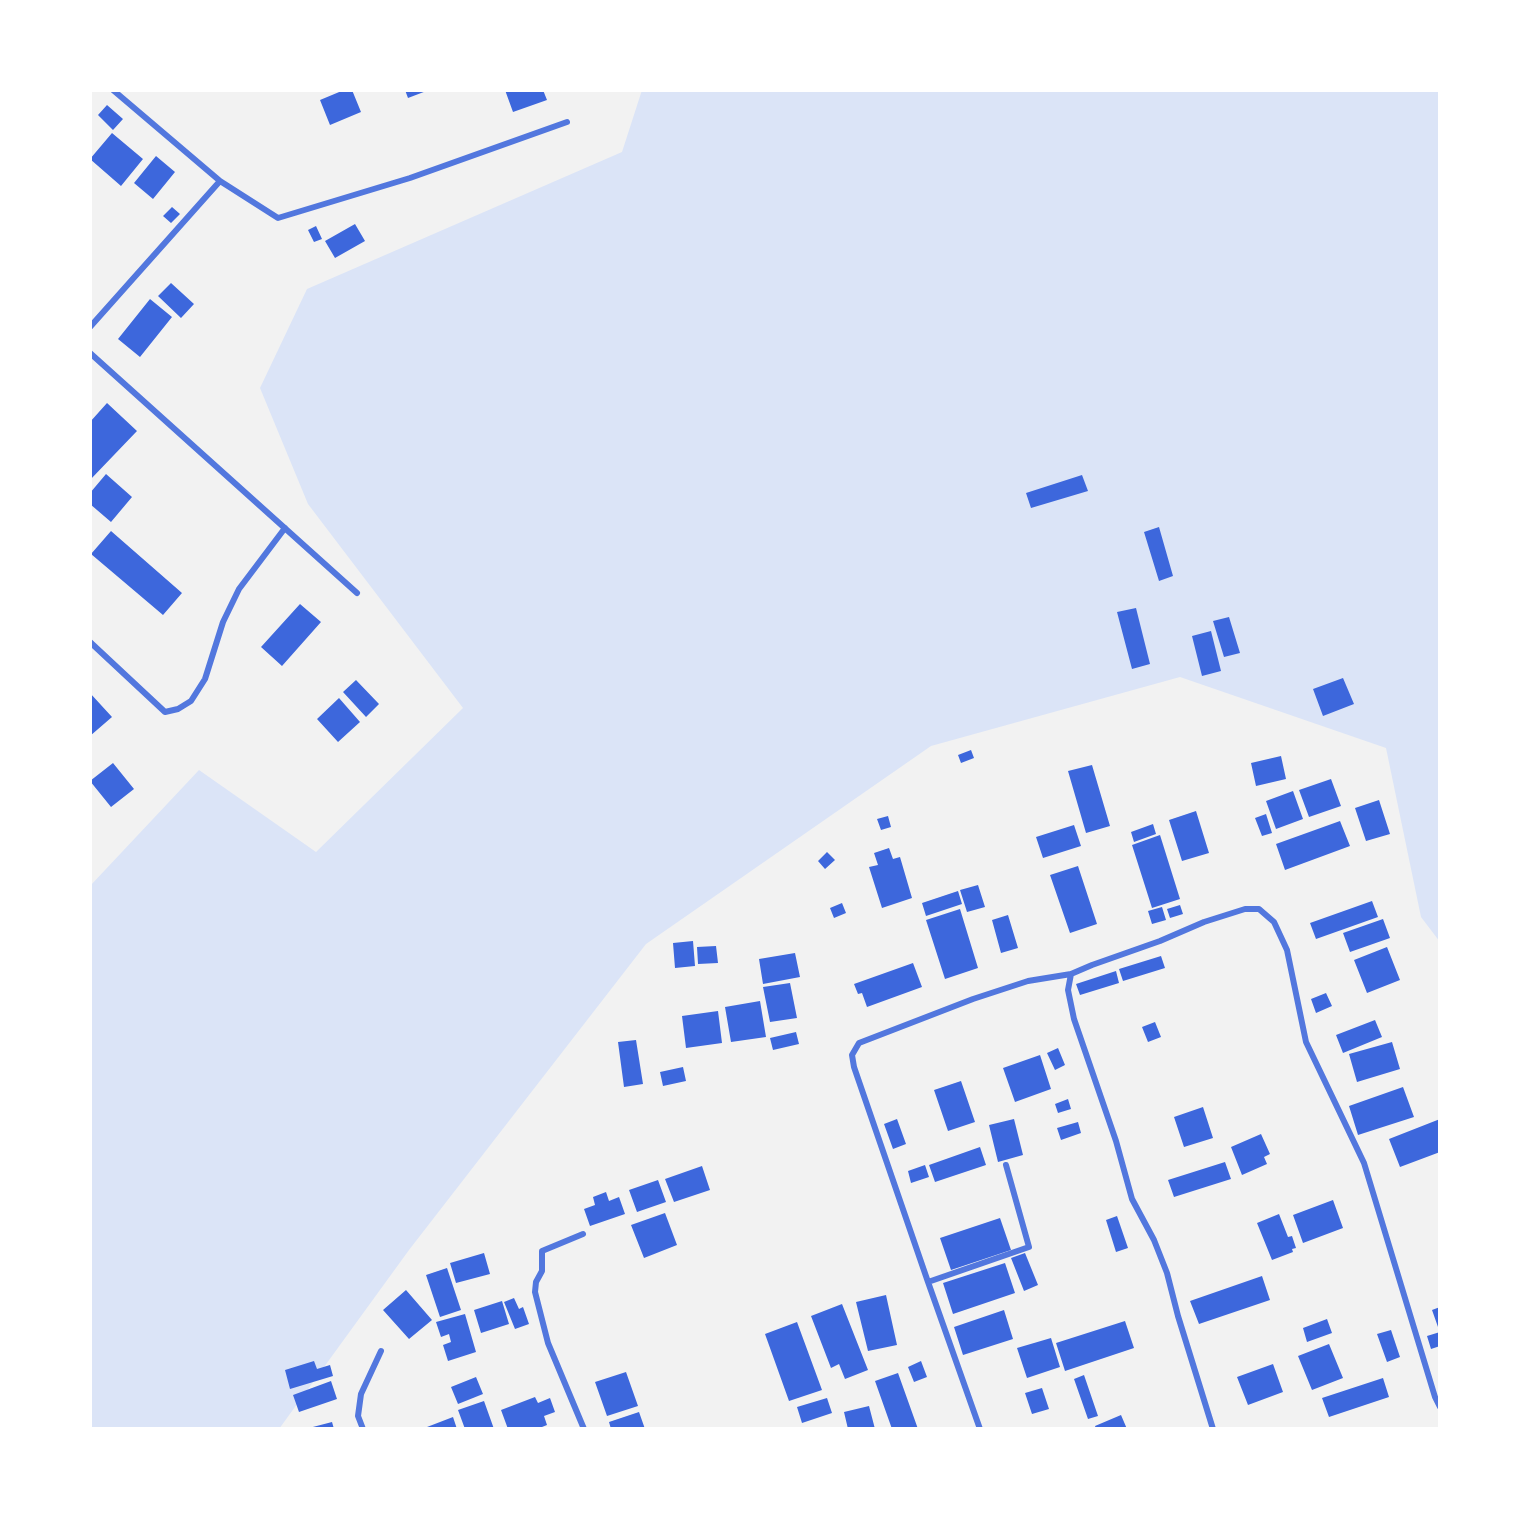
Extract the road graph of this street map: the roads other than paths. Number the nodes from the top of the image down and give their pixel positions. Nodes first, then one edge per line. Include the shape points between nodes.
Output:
1 (113, 90) edge
2 (567, 122) dead end
3 (220, 181) junction
4 (90, 327) edge
5 (90, 353) edge
6 (285, 528) junction
7 (357, 594) dead end
8 (90, 642) edge
9 (1071, 974) junction
10 (1006, 1165) dead end
11 (583, 1234) dead end
12 (928, 1282) junction
13 (381, 1351) dead end
14 (1440, 1407) edge
15 (363, 1429) edge
16 (584, 1429) edge
17 (980, 1429) edge
18 (1213, 1429) edge

1 - 3 street
2 - 3 street via 410,178 278,218
3 - 4 street
5 - 6 street
6 - 7 street
6 - 8 street via 239,589 222,622 205,680 191,701 178,709 165,712
9 - 12 street via 1028,981 973,999 859,1043 852,1055
9 - 14 street via 1245,909 1259,909 1274,922 1287,950 1306,1042 1364,1163
9 - 18 street via 1068,990 1074,1019 1132,1199 1167,1272
10 - 12 street via 1029,1247
11 - 16 street via 542,1251 542,1271 535,1292 548,1344
12 - 17 street
13 - 15 street via 361,1394 358,1416

